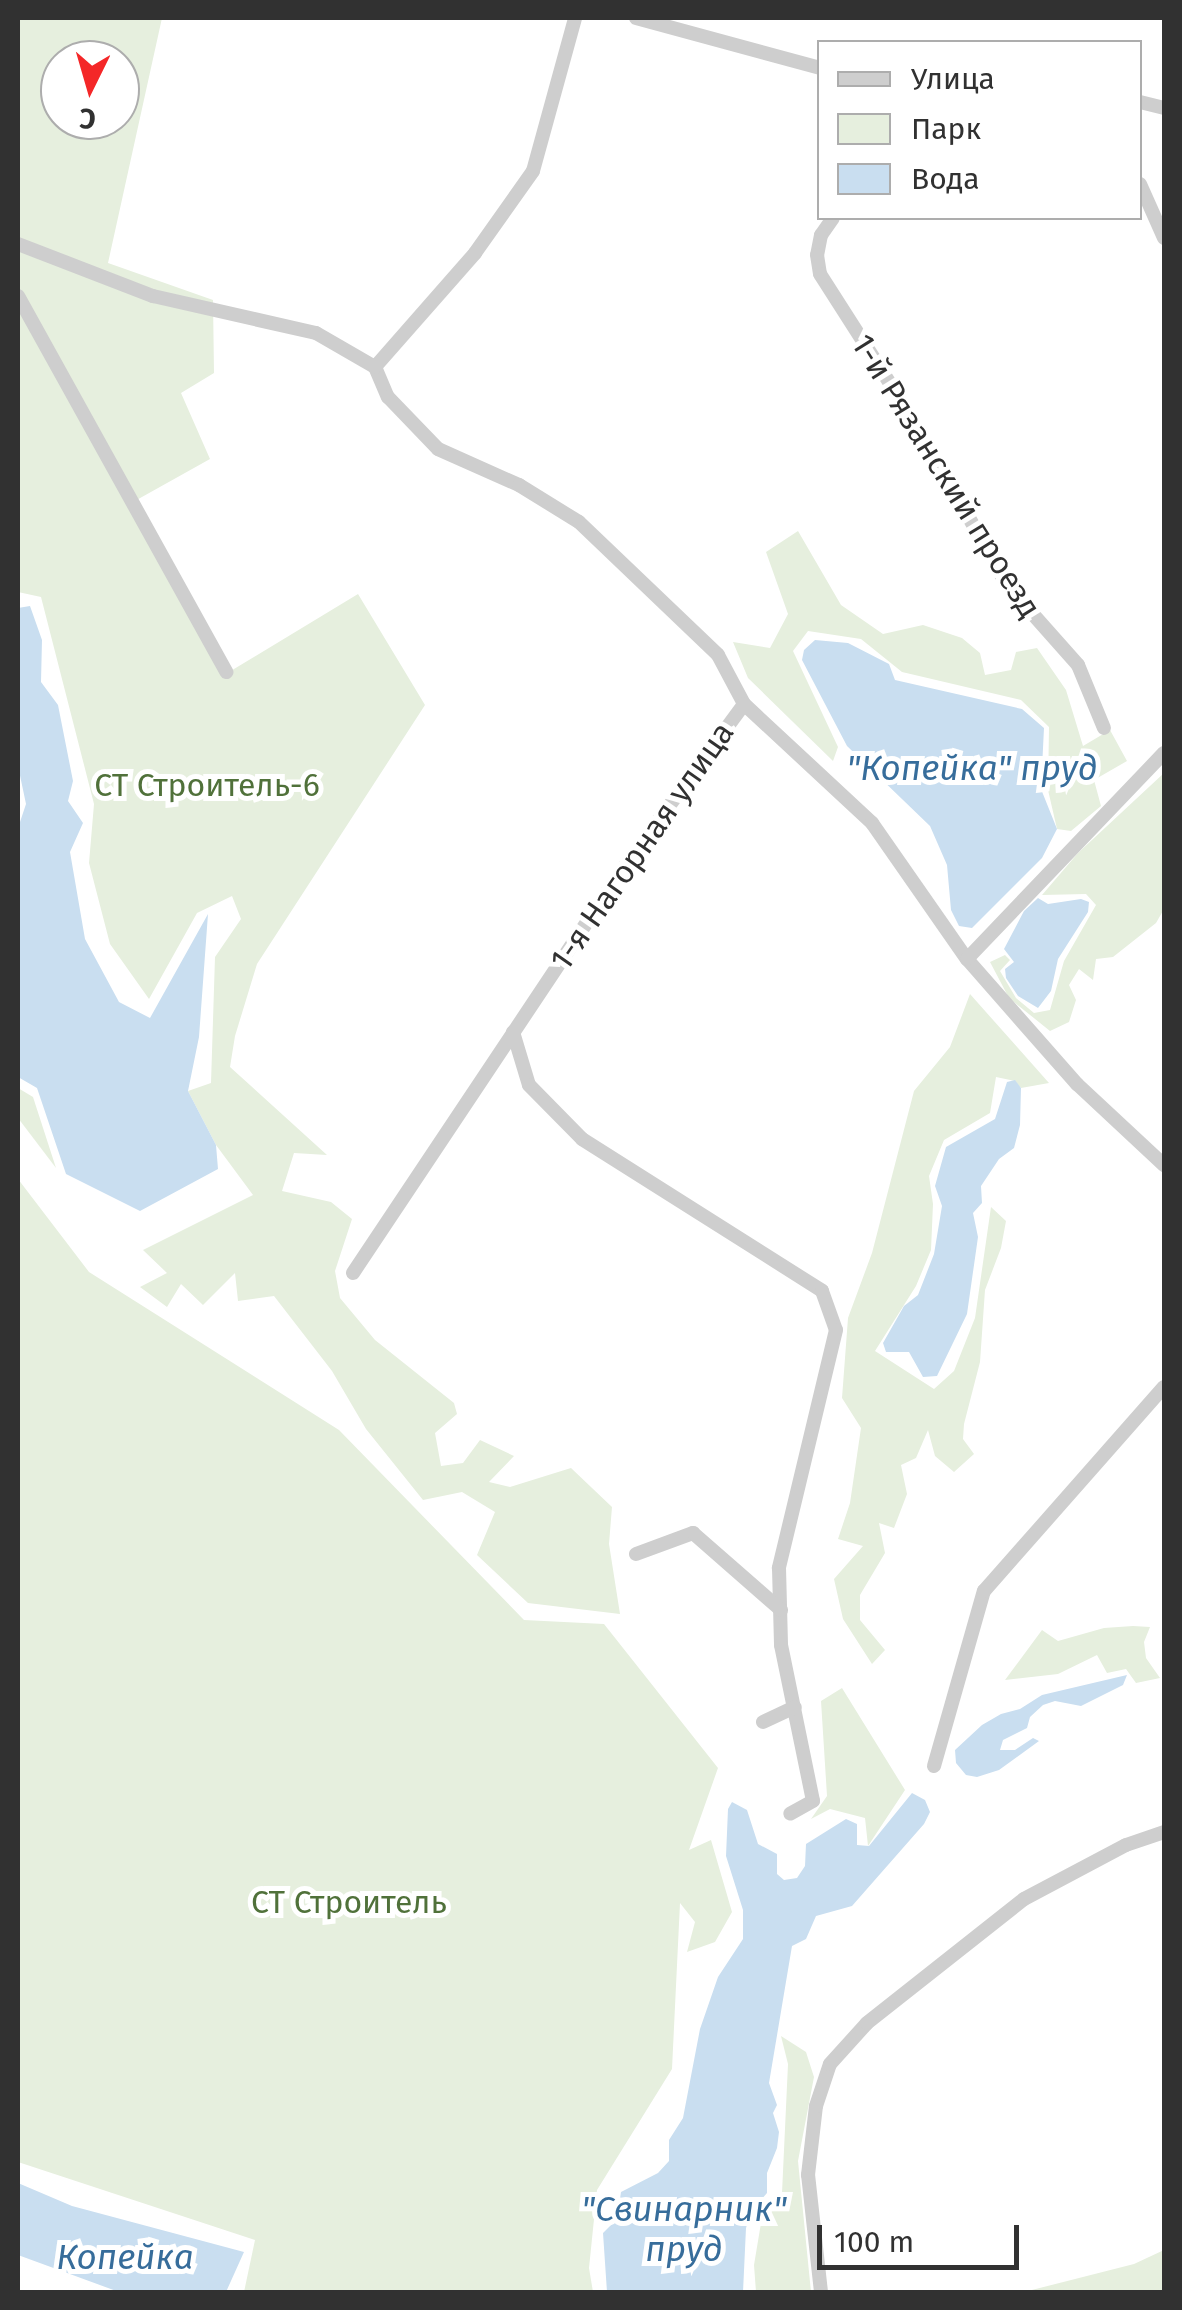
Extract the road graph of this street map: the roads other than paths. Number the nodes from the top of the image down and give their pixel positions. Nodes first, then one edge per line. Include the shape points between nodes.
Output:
1 (575, 18) edge
2 (636, 18) edge
3 (817, 67) edge
4 (1142, 188) edge
5 (832, 220) edge
6 (1164, 238) edge
7 (18, 244) edge
8 (18, 296) edge
9 (375, 366) junction
10 (226, 672) dead end
11 (744, 704) junction
12 (1104, 728) dead end
13 (1164, 753) edge
14 (967, 959) junction
15 (513, 1032) junction
16 (1164, 1165) edge
17 (353, 1273) dead end
18 (1164, 1387) edge
19 (636, 1554) dead end
20 (781, 1610) junction
21 (795, 1707) junction
22 (764, 1722) dead end
23 (934, 1766) dead end
24 (790, 1814) dead end
25 (1164, 1832) edge
26 (820, 2292) edge

1 - 9 street via 533,172 475,252
2 - 3 street
4 - 6 street
5 - 12 street, 1-й Рязанский проезд via 816,254 820,274 1008,585 1078,665
7 - 9 street via 153,296 316,333
8 - 10 street
9 - 11 street via 388,397 438,448 579,522 718,655
11 - 14 street, 1-я Нагорная улица via 872,823
11 - 15 street, 1-я Нагорная улица
13 - 14 street
14 - 16 street, 1-я Нагорная улица via 1077,1084
15 - 17 street, 1-я Нагорная улица
15 - 20 street via 529,1085 582,1138 822,1291 836,1330 779,1568
18 - 23 street via 984,1591
19 - 20 street via 693,1533
20 - 21 street
21 - 22 street
21 - 24 street via 813,1801
25 - 26 street via 1024,1899 867,2023 830,2064 816,2106 808,2175

